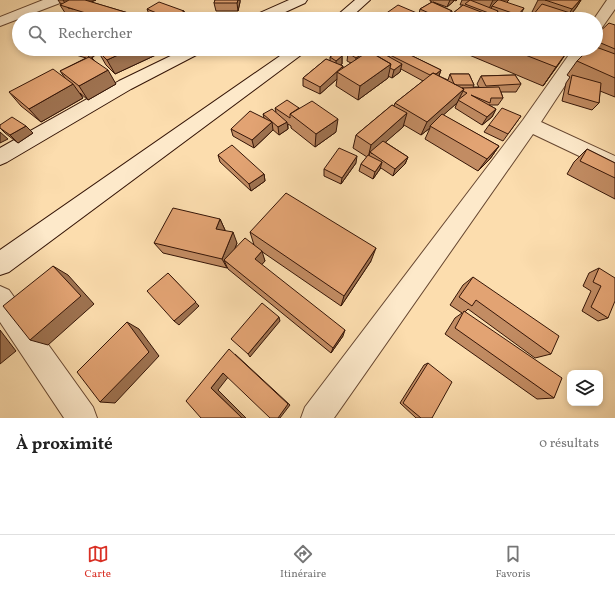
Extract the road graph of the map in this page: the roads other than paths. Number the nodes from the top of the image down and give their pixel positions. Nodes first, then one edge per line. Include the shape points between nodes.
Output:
1 (55, 0) edge
2 (300, 0) edge
3 (363, 0) edge
4 (610, 2) edge
5 (25, 12) edge
6 (273, 12) edge
7 (348, 12) edge
8 (603, 14) edge
9 (12, 17) edge
10 (0, 22) edge
11 (183, 56) edge
12 (290, 56) edge
13 (576, 56) edge
14 (530, 125) junction
15 (0, 157) edge
16 (615, 165) edge
17 (0, 264) edge
18 (0, 299) edge
19 (82, 418) edge
20 (316, 418) edge

1 - 5 street
2 - 6 street
3 - 7 street
4 - 8 street
9 - 10 street
11 - 15 street via 125,85
12 - 17 street
13 - 14 street
14 - 16 street
14 - 20 street
18 - 19 street

